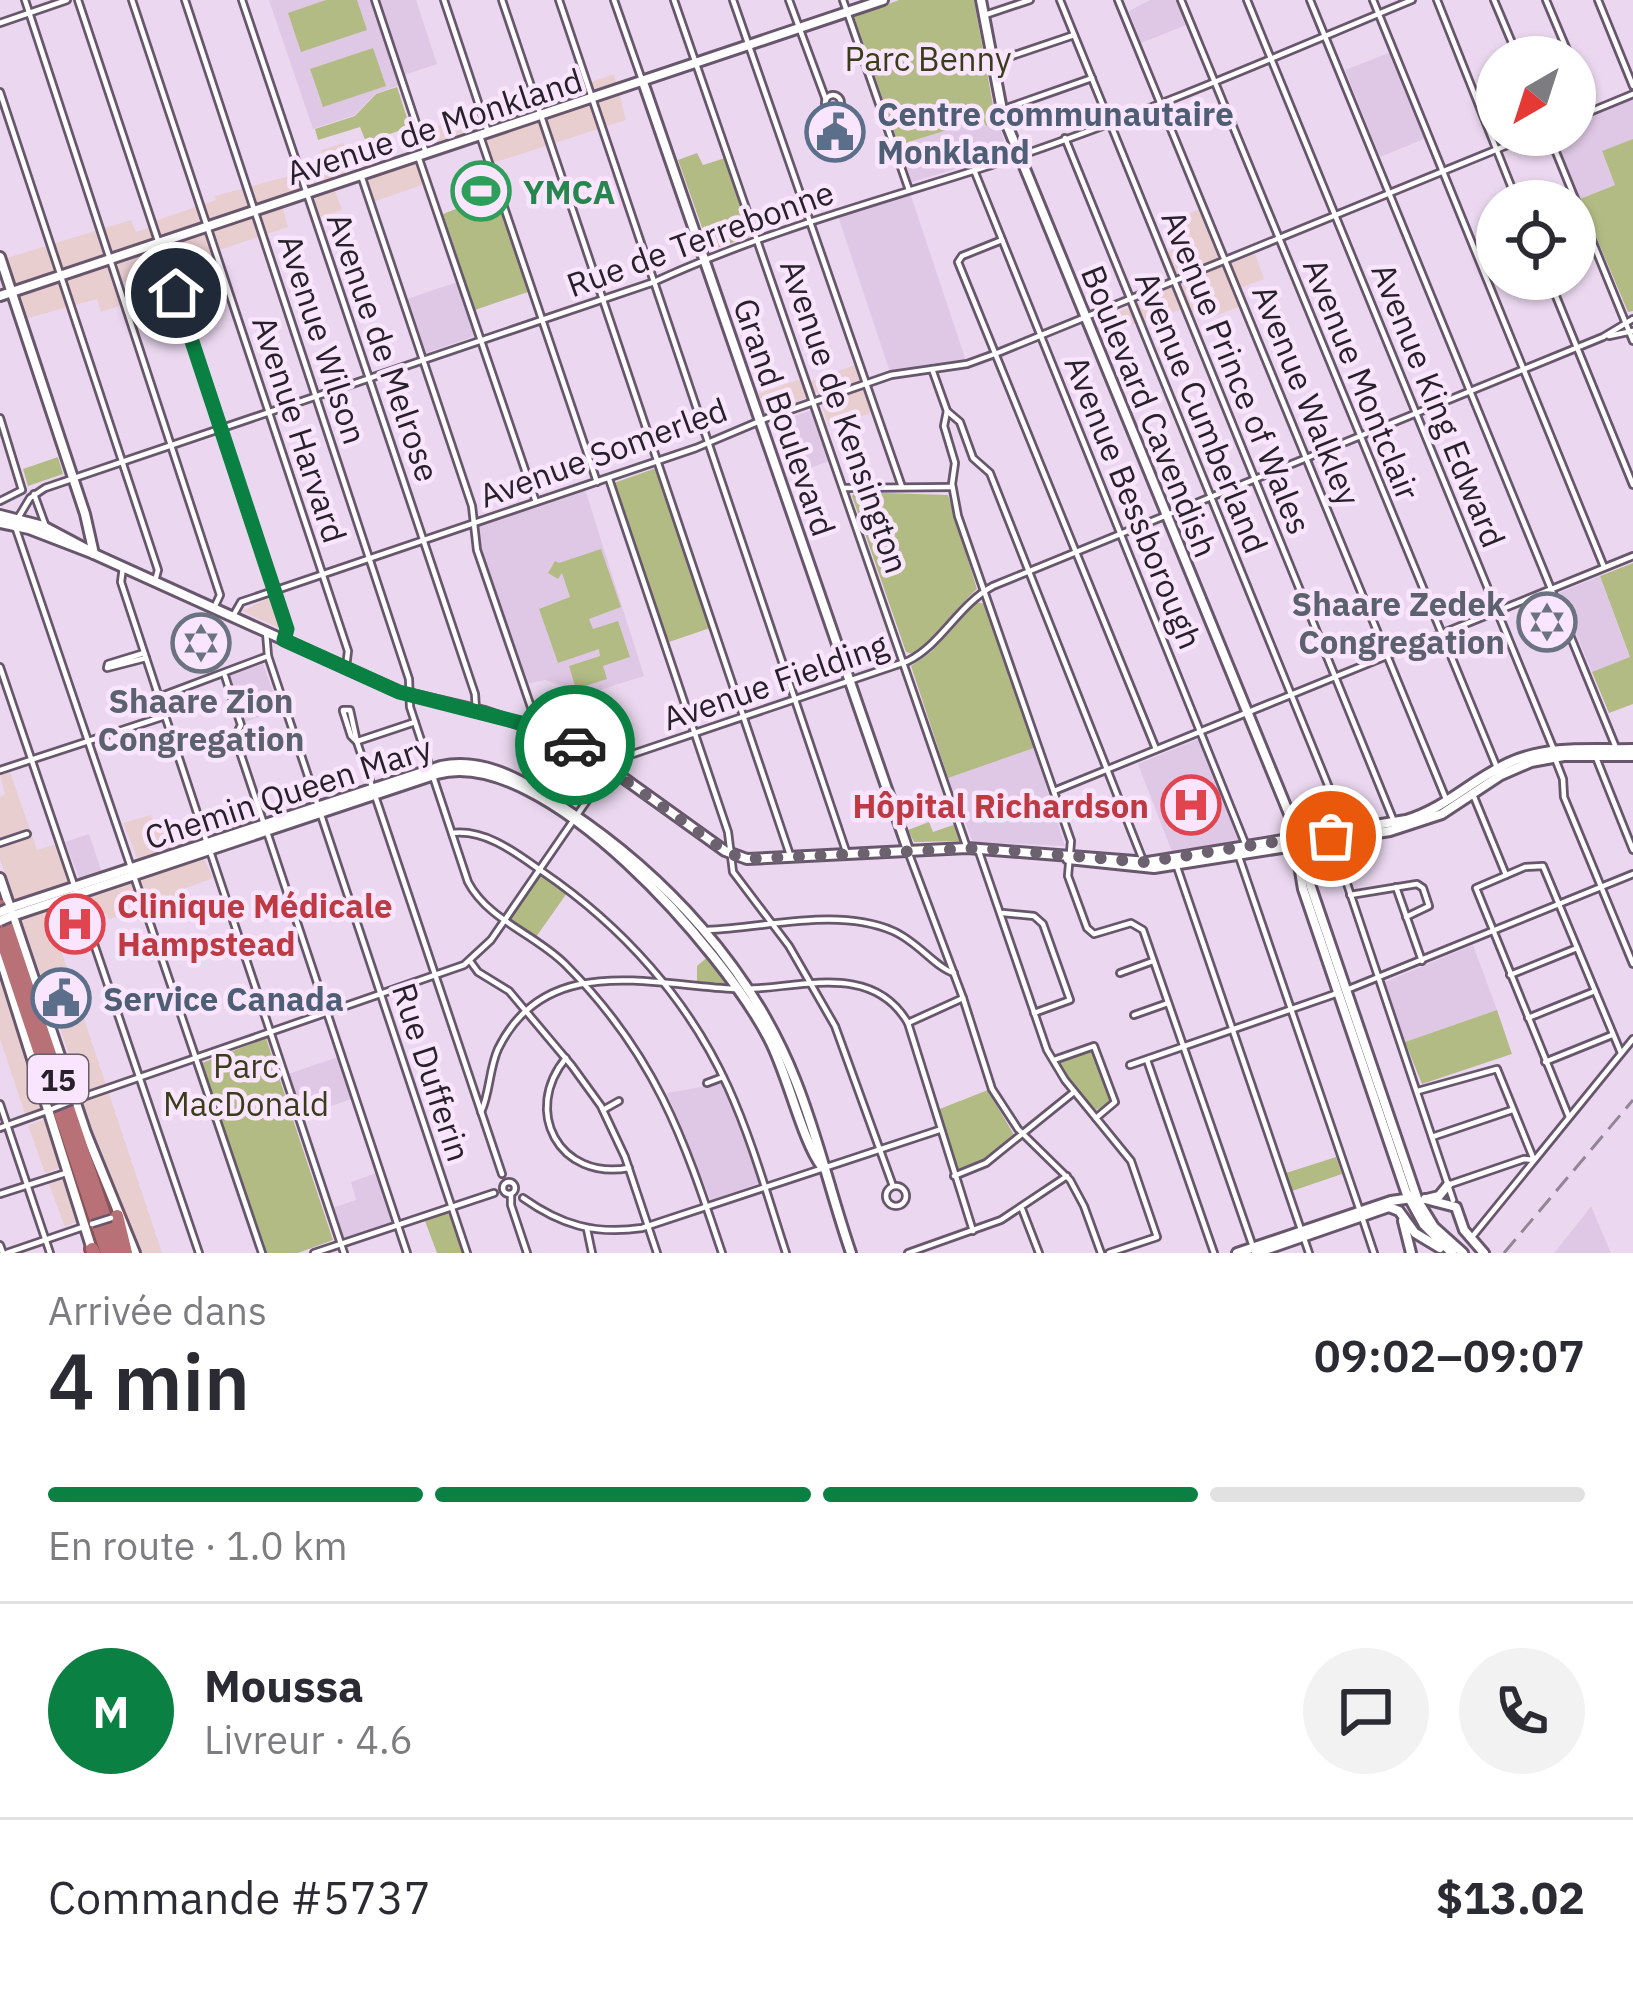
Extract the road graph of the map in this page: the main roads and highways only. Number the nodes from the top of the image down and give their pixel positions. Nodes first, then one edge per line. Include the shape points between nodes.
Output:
1 (883, 0) edge
2 (981, 0) edge
3 (643, 82) junction
4 (0, 256) edge
5 (12, 292) junction
6 (0, 296) edge
7 (0, 519) edge
8 (17, 522) junction
9 (94, 554) junction
10 (1633, 753) edge
11 (1297, 841) junction
12 (908, 850) junction
13 (0, 878) edge
14 (6, 913) edge
15 (0, 934) edge
16 (0, 957) edge
17 (1343, 992) junction
18 (1448, 1185) road end
19 (1417, 1200) junction
20 (1361, 1214) junction
21 (1458, 1215) junction
22 (114, 1217) joint
23 (1403, 1220) junction
24 (1434, 1223) junction
25 (1435, 1245) junction
26 (1255, 1251) edge
27 (93, 1252) edge
28 (112, 1253) edge
29 (130, 1253) edge
30 (851, 1253) edge
31 (1237, 1253) edge
32 (1414, 1253) edge
33 (1449, 1253) edge
34 (1463, 1253) edge
35 (1485, 1253) edge

1 - 3 main road, Avenue de Monkland
2 - 11 main road, Boulevard Cavendish via 1001,110
3 - 5 main road, Avenue de Monkland
3 - 12 main road, Grand Boulevard
4 - 5 main road
5 - 6 main road, Avenue de Monkland
5 - 9 main road
7 - 8 main road
8 - 9 main road
8 - 9 main road via 46,527
9 - 12 main road via 409,695 532,726 574,745 730,854
10 - 11 main road via 1554,754 1499,772 1449,806 1395,826
11 - 12 main road via 1144,865 979,848
11 - 17 main road, Boulevard Cavendish
13 - 14 main road
14 - 22 main road
14 - 28 highway, 15
14 - 30 main road, Chemin Queen Mary via 432,773 480,772 575,819 700,933 743,989 788,1071
15 - 28 highway, 15
16 - 27 main road
17 - 19 main road, Boulevard Cavendish
17 - 19 main road, Boulevard Cavendish
18 - 19 main road via 1437,1197
19 - 20 main road
19 - 21 main road via 1453,1205
19 - 24 main road, Boulevard Cavendish
19 - 33 main road, Boulevard Cavendish via 1429,1232
20 - 23 main road via 1391,1208
20 - 26 main road
21 - 24 main road via 1444,1209
21 - 35 main road
22 - 29 highway
23 - 25 main road
23 - 32 main road
24 - 34 main road, Boulevard Cavendish
25 - 32 main road
25 - 33 main road
26 - 31 main road

